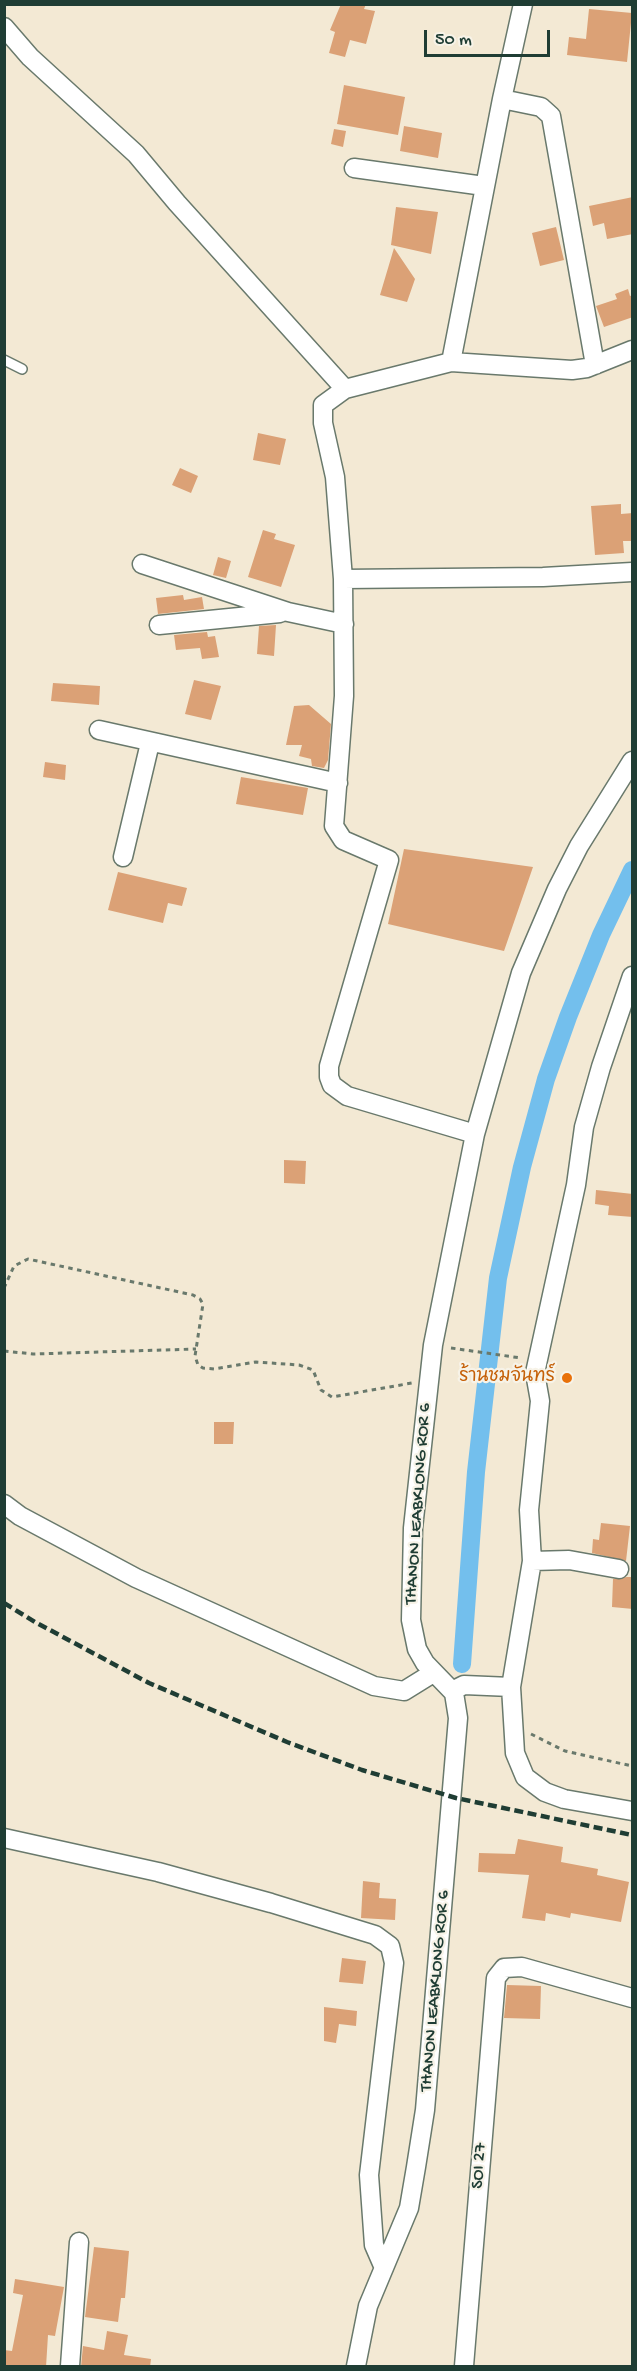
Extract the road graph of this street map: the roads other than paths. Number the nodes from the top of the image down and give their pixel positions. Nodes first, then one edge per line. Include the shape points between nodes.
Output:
1 (518, 6) edge
2 (4, 27) edge
3 (502, 99) junction
4 (354, 168) dead end
5 (484, 186) junction
6 (633, 350) edge
7 (4, 360) edge
8 (451, 362) junction
9 (595, 365) junction
10 (22, 369) dead end
11 (345, 388) junction
12 (142, 564) dead end
13 (633, 572) edge
14 (343, 579) junction
15 (288, 612) junction
16 (344, 624) junction
17 (159, 625) dead end
18 (99, 730) dead end
19 (150, 743) junction
20 (633, 761) edge
21 (338, 783) junction
22 (123, 857) dead end
23 (633, 976) edge
24 (475, 1134) junction
25 (4, 1504) edge
26 (532, 1561) junction
27 (619, 1569) dead end
28 (433, 1673) junction
29 (511, 1687) junction
30 (452, 1691) junction
31 (633, 1811) edge
32 (4, 1838) edge
33 (633, 1998) edge
34 (79, 2242) dead end
35 (384, 2268) junction
36 (70, 2367) edge
37 (356, 2367) edge
38 (464, 2367) edge

1 - 3 street
2 - 11 street via 30,57 136,154
3 - 5 street
3 - 9 street via 541,107 551,116
4 - 5 street
5 - 8 street
6 - 9 street
7 - 10 lane
8 - 9 street via 572,370
8 - 11 street
11 - 14 street via 326,401 322,415 335,477
12 - 15 street
13 - 14 street
14 - 16 street
15 - 16 street
15 - 17 street
16 - 21 street
18 - 19 street
19 - 21 street
19 - 22 street
20 - 24 street, THANON LEABKLONG ROR 6 via 579,846 538,932 521,973
21 - 24 street via 334,826 339,837 389,860 329,1077 338,1091 347,1096
23 - 26 street via 584,1127 576,1185 535,1373 540,1401 529,1510
24 - 28 street, THANON LEABKLONG ROR 6 via 433,1345 413,1528 413,1636
25 - 28 street via 136,1578 374,1686 404,1690
26 - 27 street via 576,1561
26 - 29 street
28 - 30 street, THANON LEABKLONG ROR 6
29 - 30 street via 464,1685
29 - 31 street via 516,1757 520,1770 532,1783 564,1799
30 - 35 street, THANON LEABKLONG ROR 6 via 458,1700 458,1718 425,2110 409,2208
32 - 35 street via 158,1872 271,1903 375,1935 390,1946 394,1964 369,2175 374,2245
33 - 38 street, SOI 27 via 530,1968 504,1968 496,1978
34 - 36 street
35 - 37 street, THANON LEABKLONG ROR 6 via 368,2306

